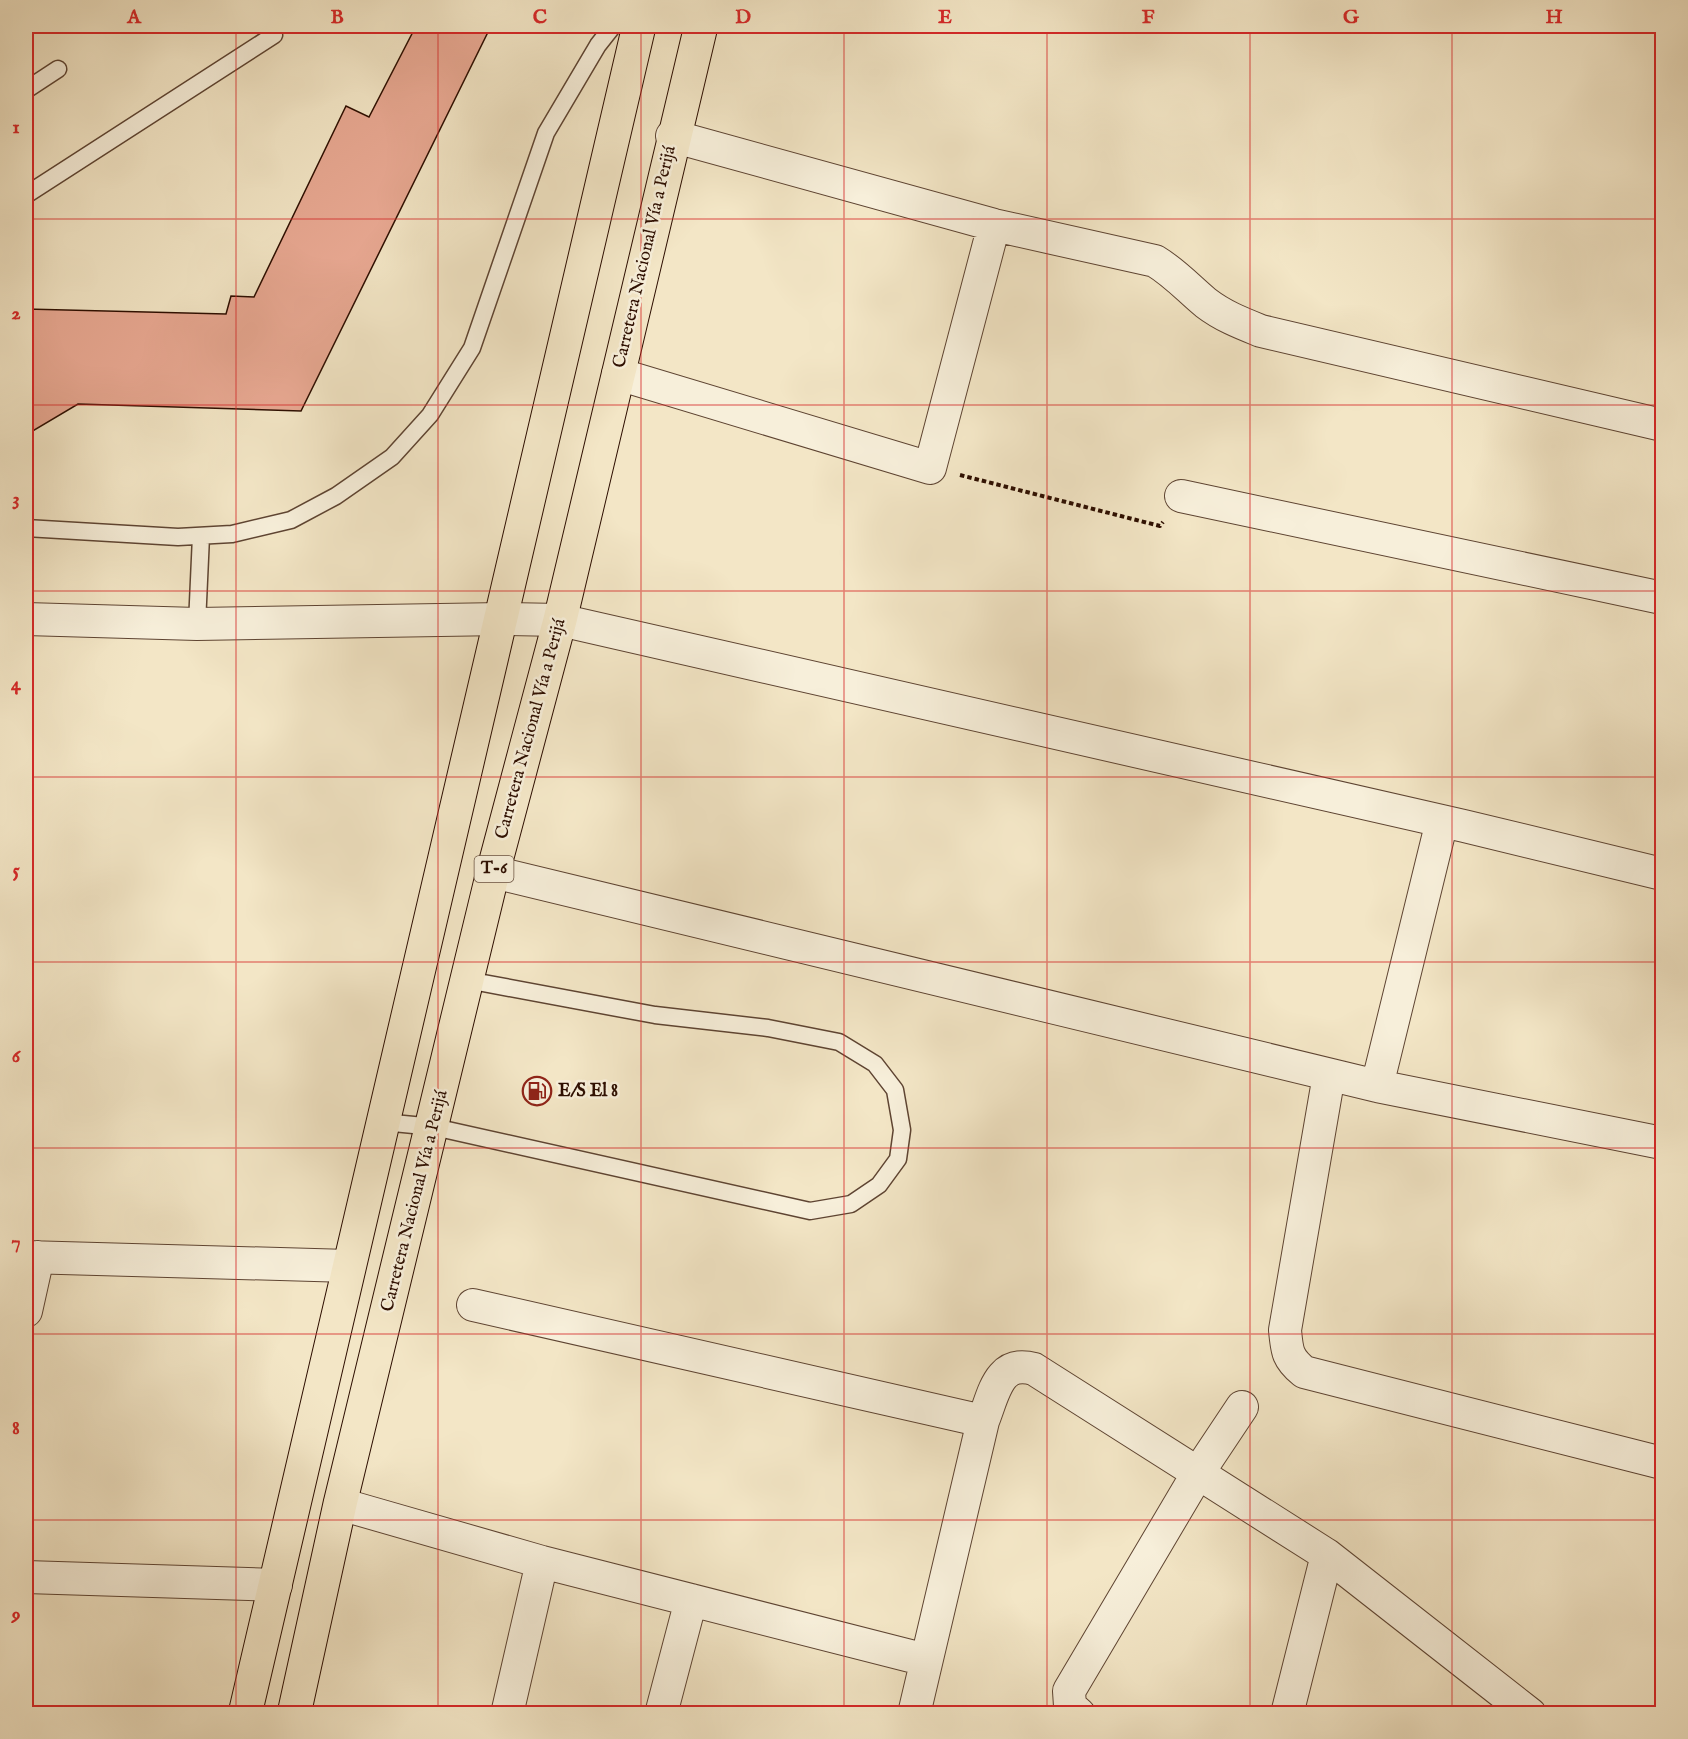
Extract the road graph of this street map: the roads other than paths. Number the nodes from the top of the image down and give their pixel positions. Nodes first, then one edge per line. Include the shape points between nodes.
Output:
1 (613, 26) edge
2 (639, 26) edge
3 (701, 26) edge
4 (274, 35) dead end
5 (58, 69) dead end
6 (26, 90) edge
7 (672, 136) junction
8 (26, 195) edge
9 (994, 225) junction
10 (618, 374) junction
11 (1662, 425) edge
12 (1181, 496) road end
13 (26, 528) edge
14 (201, 536) junction
15 (1662, 598) edge
16 (26, 619) edge
17 (502, 619) junction
18 (560, 620) junction
19 (197, 624) junction
20 (1442, 821) junction
21 (493, 872) junction
22 (1662, 874) edge
23 (467, 980) junction
24 (1329, 1075) junction
25 (1377, 1086) junction
26 (383, 1122) junction
27 (434, 1127) junction
28 (1662, 1143) edge
29 (32, 1257) edge
30 (349, 1266) junction
31 (473, 1305) dead end
32 (26, 1311) edge
33 (1242, 1407) dead end
34 (983, 1421) junction
35 (1662, 1458) edge
36 (1198, 1473) junction
37 (340, 1504) junction
38 (1327, 1555) junction
39 (542, 1562) junction
40 (26, 1577) edge
41 (276, 1585) junction
42 (691, 1600) junction
43 (926, 1660) junction
44 (245, 1713) edge
45 (294, 1713) edge
46 (507, 1713) edge
47 (662, 1713) edge
48 (914, 1713) edge
49 (1079, 1713) edge
50 (1287, 1713) edge
51 (1530, 1713) edge

1 - 14 lane via 546,133 472,348 430,415 392,457 327,501 291,520 232,534
2 - 17 highway
3 - 7 highway, Carretera Nacional Vía a Perijá / T-6
4 - 8 lane
5 - 6 lane
7 - 9 street
7 - 10 highway, Carretera Nacional Vía a Perijá / T-6
9 - 10 street via 930,468
9 - 11 street via 1155,261 1229,318 1261,332
10 - 18 highway, Carretera Nacional Vía a Perijá / T-6
12 - 15 street
13 - 14 lane
14 - 19 lane
16 - 19 street
17 - 18 street
17 - 19 street
17 - 26 highway
18 - 20 street
18 - 21 highway, Carretera Nacional Vía a Perijá / T-6
20 - 22 street
20 - 25 street
21 - 23 highway, Carretera Nacional Vía a Perijá / T-6
21 - 24 street
23 - 27 highway, Carretera Nacional Vía a Perijá / T-6
23 - 27 lane via 656,1016 768,1028 838,1042 875,1064 895,1090 902,1130 898,1159 879,1185 851,1204 810,1211
24 - 25 street
24 - 35 street via 1285,1330 1292,1362 1304,1372
25 - 28 street
26 - 27 lane
26 - 30 highway
27 - 37 highway, Carretera Nacional Vía a Perijá / T-6
29 - 30 street
29 - 32 street
30 - 41 highway
31 - 34 street
33 - 36 street
34 - 36 street via 998,1383 1020,1366 1034,1370
34 - 43 street
36 - 38 street
36 - 49 street via 1069,1691 1070,1706
37 - 39 street
37 - 45 highway, Carretera Nacional Vía a Perijá / T-6
38 - 50 street
38 - 51 street
39 - 42 street
39 - 46 street
40 - 41 street
41 - 44 highway
42 - 43 street
42 - 47 street
43 - 48 street

